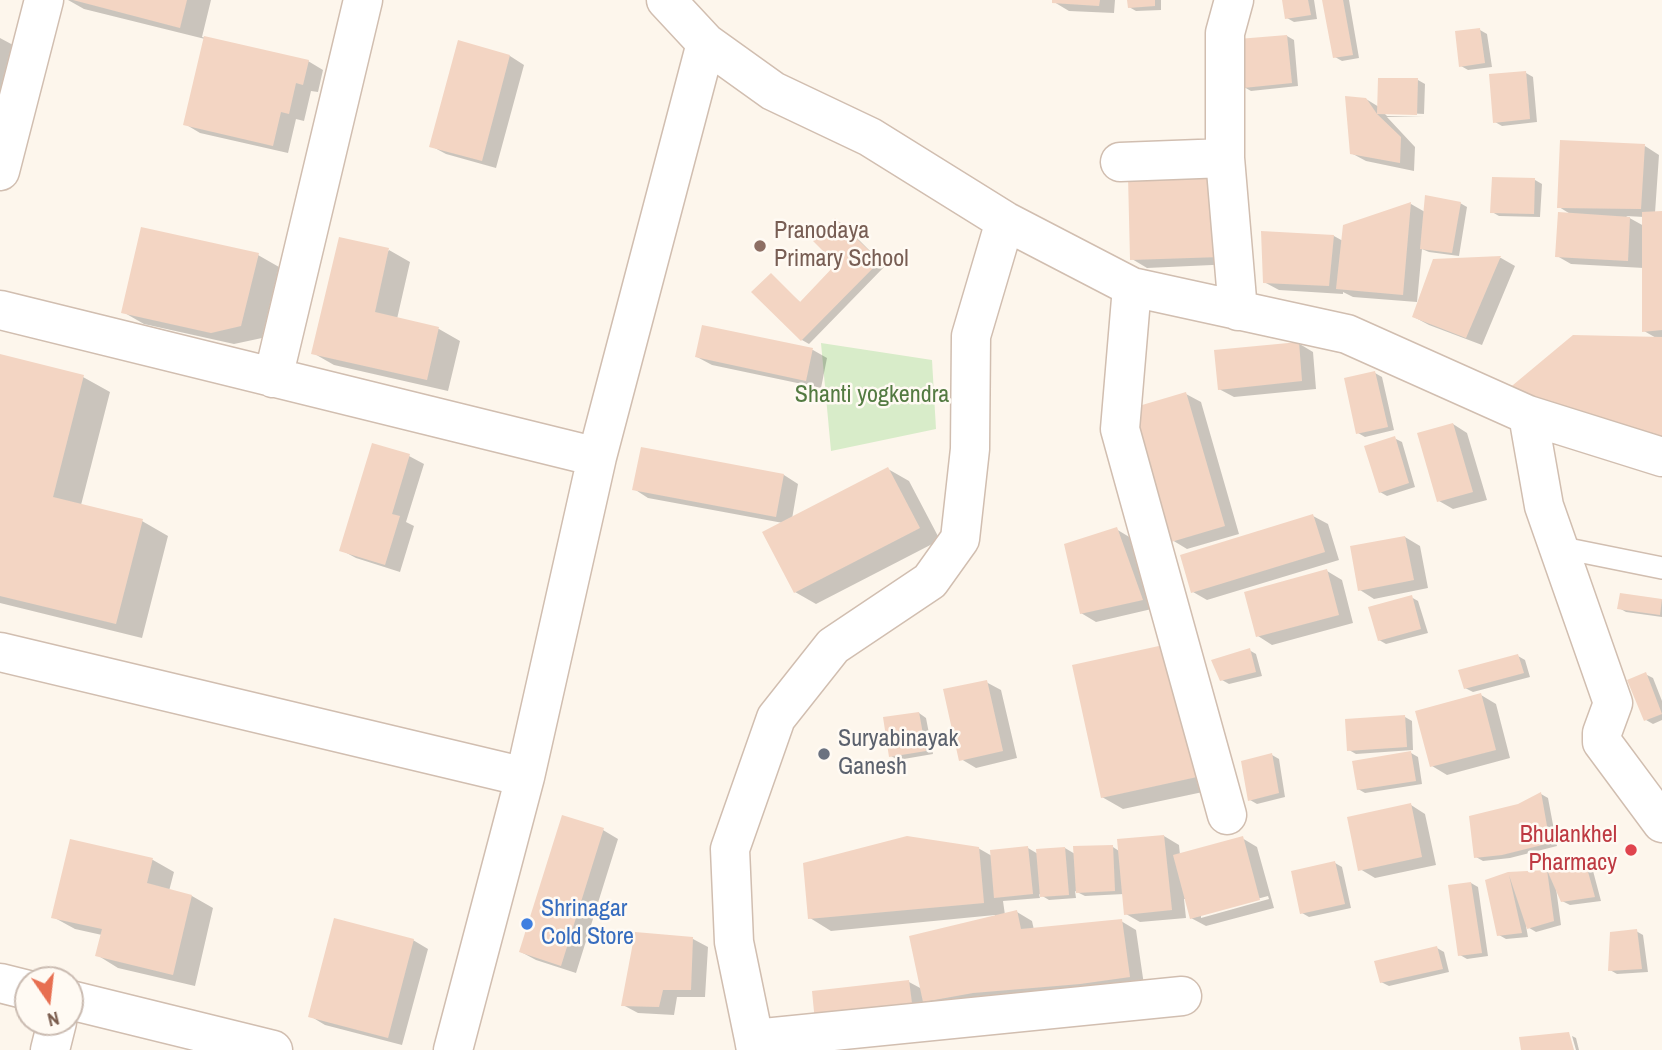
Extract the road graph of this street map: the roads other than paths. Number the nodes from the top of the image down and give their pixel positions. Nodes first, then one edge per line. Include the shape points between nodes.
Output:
1 (44, 0) edge
2 (363, 0) edge
3 (666, 0) edge
4 (1234, 0) edge
5 (706, 43) junction
6 (1225, 158) junction
7 (1120, 162) dead end
8 (0, 171) edge
9 (1005, 220) junction
10 (1132, 287) junction
11 (0, 310) edge
12 (1238, 311) junction
13 (273, 378) junction
14 (1528, 415) junction
15 (597, 457) junction
16 (1662, 457) edge
17 (1558, 547) junction
18 (1662, 568) edge
19 (0, 652) edge
20 (525, 777) junction
21 (1227, 815) dead end
22 (1660, 816) edge
23 (1182, 996) dead end
24 (84, 1003) edge
25 (755, 1044) edge
26 (268, 1049) edge
27 (453, 1050) edge

1 - 8 street
2 - 13 street
3 - 5 street
4 - 6 street via 1225,33
5 - 9 street via 773,91 870,137
5 - 15 street
6 - 7 street
6 - 12 street
9 - 10 street
9 - 25 street via 971,336 970,449 960,539 930,581 833,646 776,718 730,849 734,942
10 - 12 street
10 - 21 street via 1120,429
11 - 13 street
12 - 14 street via 1347,334
13 - 15 street
14 - 16 street
14 - 17 street via 1544,506
15 - 20 street
17 - 18 lane
17 - 22 street via 1614,703 1602,742
19 - 20 street
20 - 27 street
23 - 25 street
24 - 26 street

